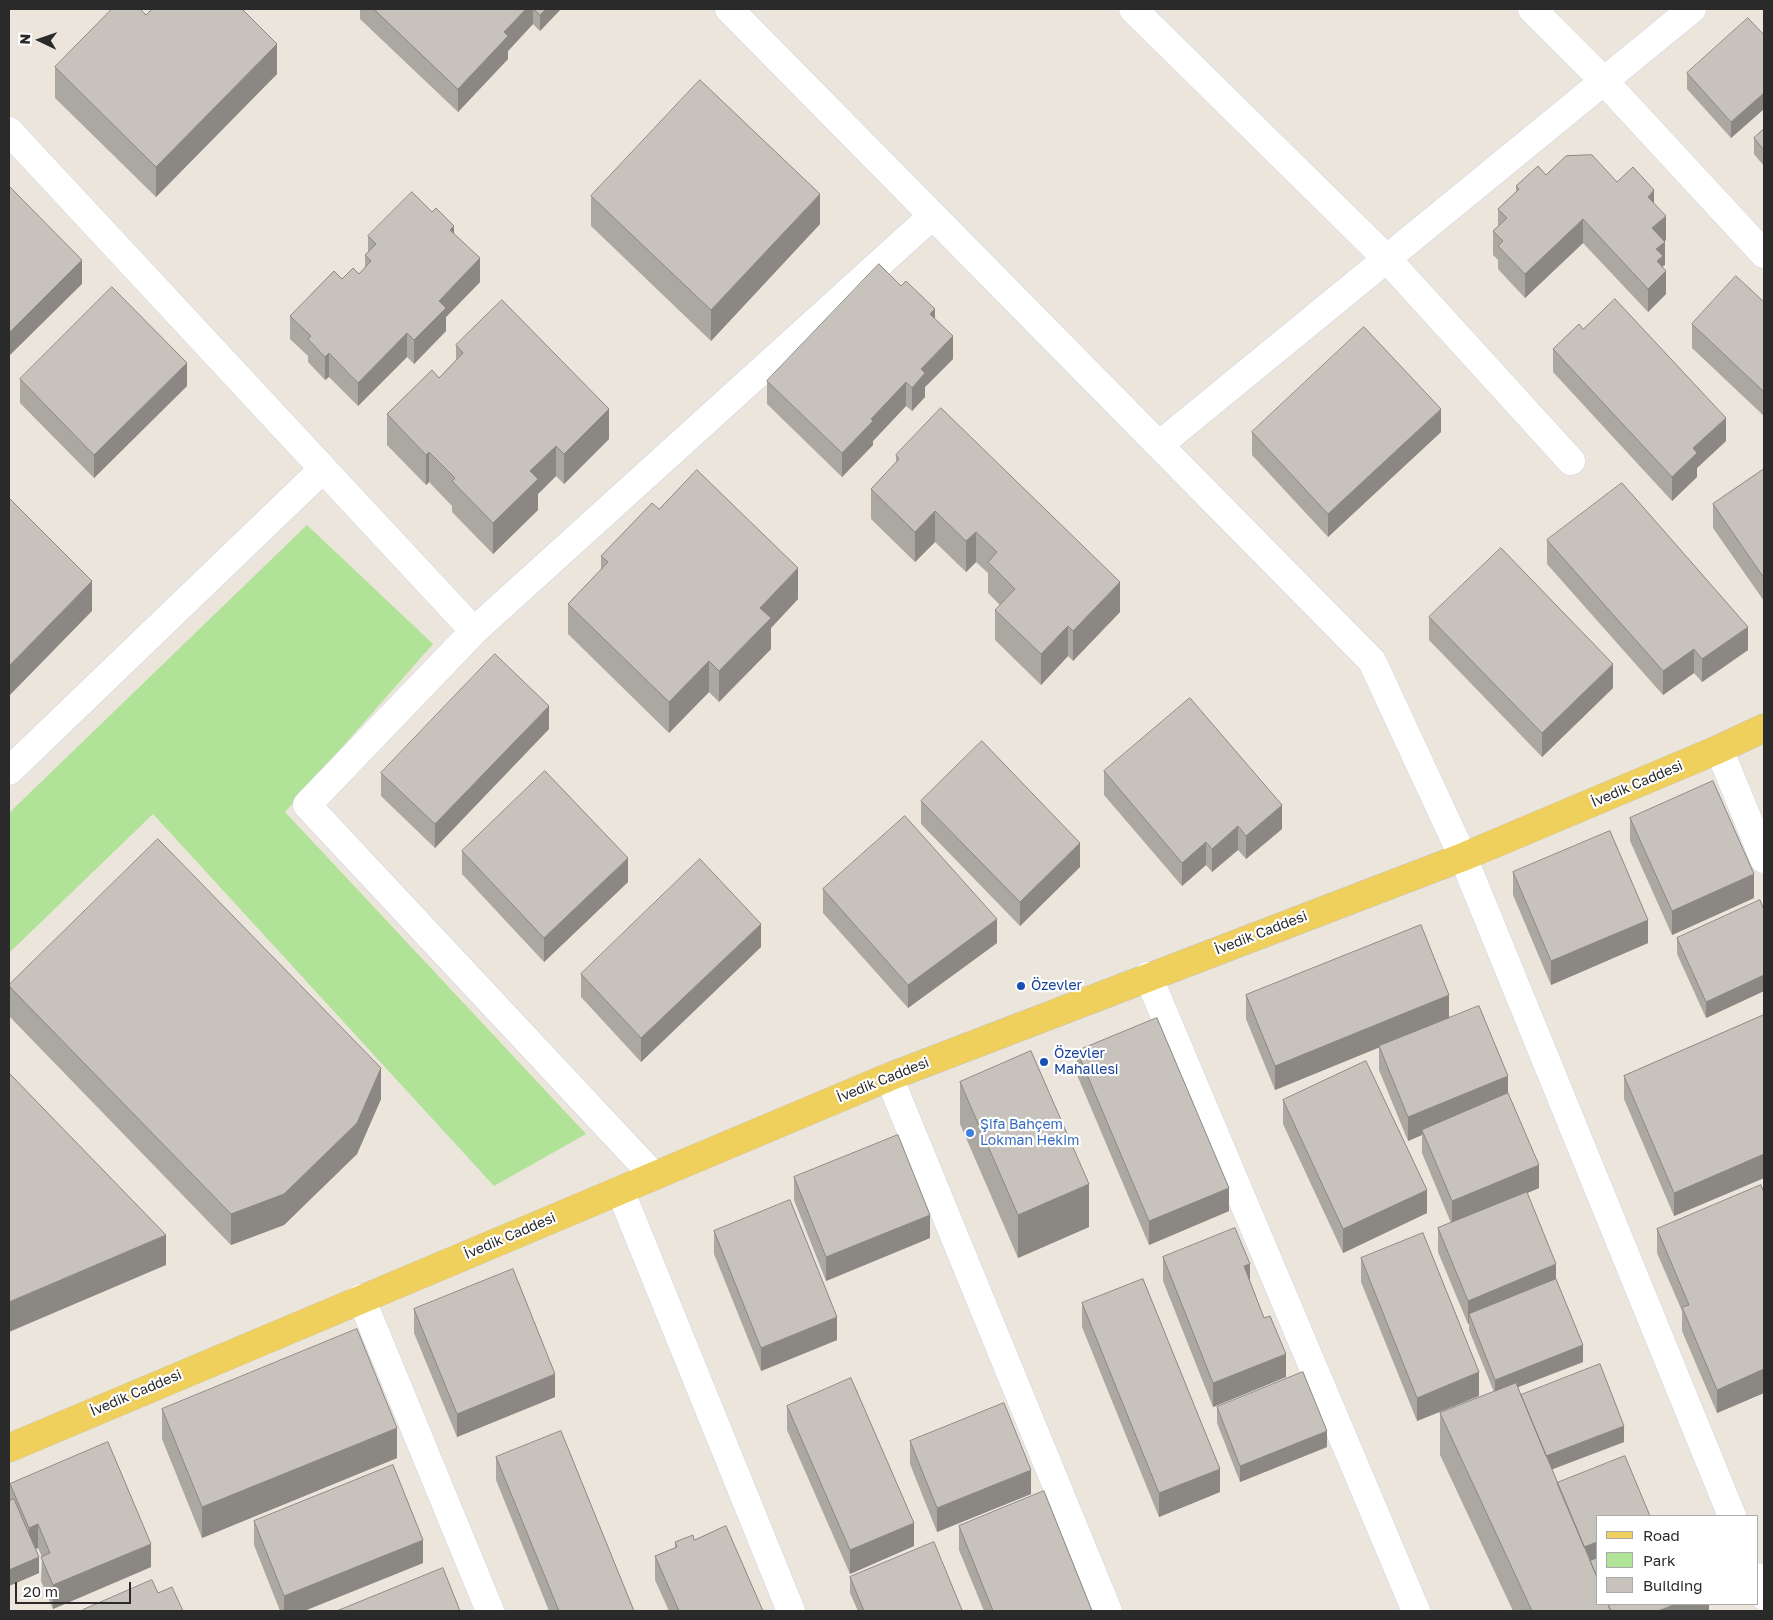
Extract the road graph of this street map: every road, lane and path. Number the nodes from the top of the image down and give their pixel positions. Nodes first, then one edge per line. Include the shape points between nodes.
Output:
1 (729, 9) edge
2 (1133, 9) edge
3 (1532, 9) edge
4 (1692, 9) edge
5 (1604, 81) junction
6 (9, 130) edge
7 (932, 216) junction
8 (1764, 254) edge
9 (1387, 259) junction
10 (1160, 445) junction
11 (1571, 460) dead end
12 (323, 469) junction
13 (474, 631) junction
14 (1764, 728) edge
15 (1719, 749) junction
16 (9, 771) edge
17 (1463, 857) junction
18 (1764, 859) edge
19 (1148, 976) junction
20 (889, 1077) junction
21 (654, 1176) junction
22 (620, 1190) junction
23 (361, 1298) junction
24 (9, 1448) edge
25 (1732, 1515) edge
26 (1758, 1580) edge
27 (1764, 1596) edge
28 (490, 1611) edge
29 (791, 1611) edge
30 (1108, 1611) edge
31 (1416, 1611) edge

1 - 7 street
2 - 9 street
3 - 5 street
4 - 5 street
5 - 8 street
5 - 9 street
6 - 12 street
7 - 10 street
7 - 13 street
9 - 10 street
9 - 11 street
10 - 17 street via 1372,661
12 - 13 street
12 - 16 street
13 - 21 street via 307,805
14 - 15 main road, İvedik Caddesi
15 - 17 main road, İvedik Caddesi
15 - 18 street
17 - 19 main road, İvedik Caddesi
17 - 25 street
19 - 20 main road, İvedik Caddesi
19 - 31 street
20 - 21 main road, İvedik Caddesi
20 - 30 street
21 - 22 main road, İvedik Caddesi
22 - 23 main road, İvedik Caddesi
22 - 29 street
23 - 24 main road, İvedik Caddesi
23 - 28 street
26 - 27 street

